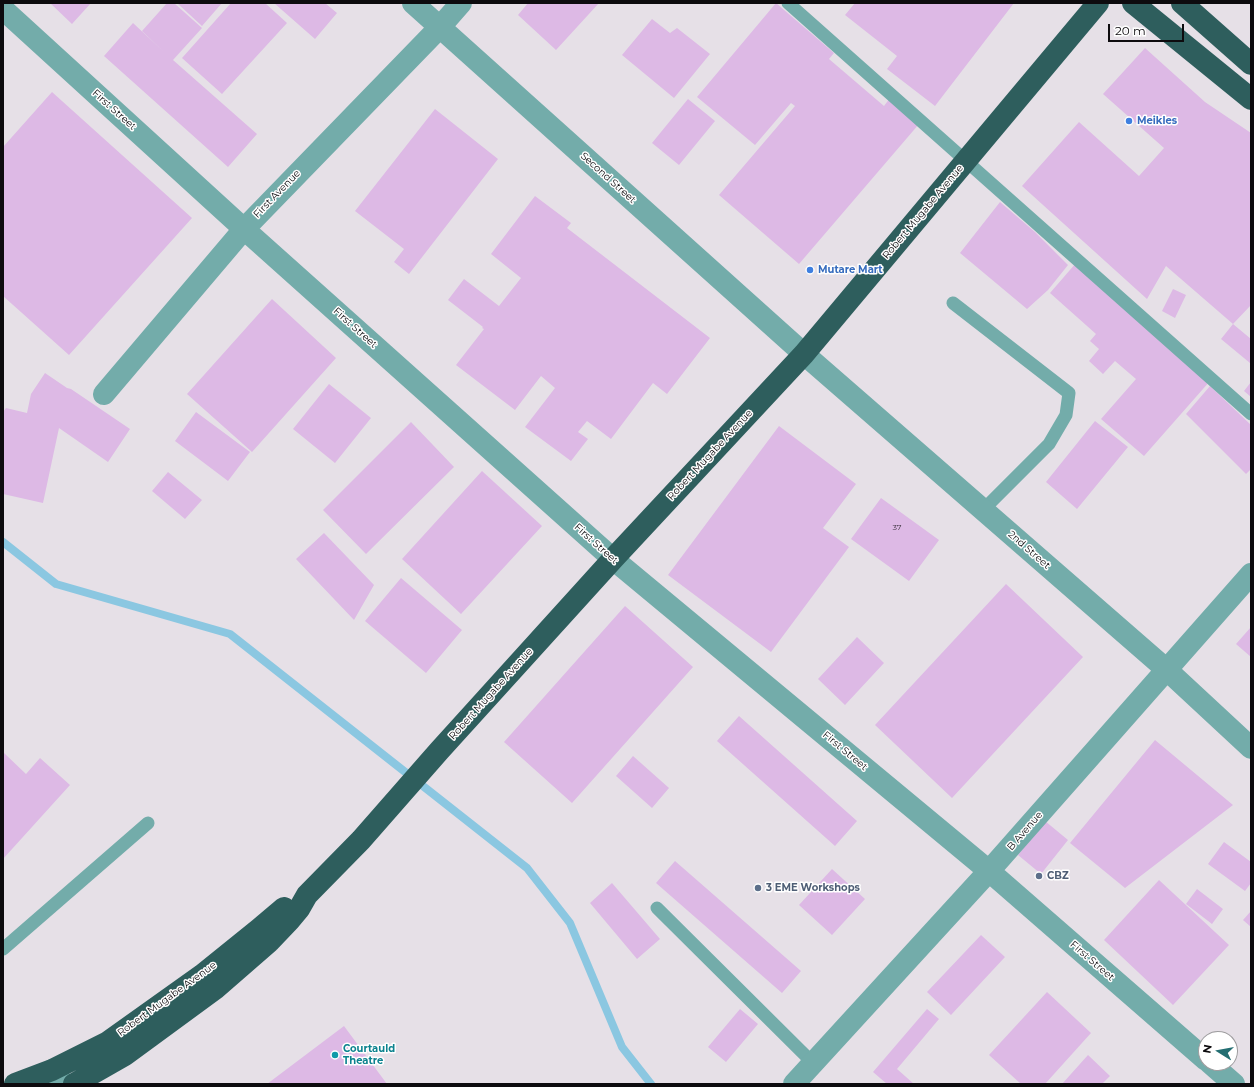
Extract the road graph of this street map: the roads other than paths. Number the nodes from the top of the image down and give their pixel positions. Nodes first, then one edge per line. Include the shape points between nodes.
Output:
1 (413, 3) edge
2 (461, 3) edge
3 (788, 3) edge
4 (1098, 3) edge
5 (1133, 3) edge
6 (1182, 3) edge
7 (3, 8) edge
8 (440, 27) junction
9 (1251, 64) edge
10 (1251, 99) edge
11 (966, 161) junction
12 (244, 229) junction
13 (953, 303) dead end
14 (804, 354) junction
15 (104, 394) dead end
16 (1251, 414) edge
17 (983, 510) junction
18 (613, 559) junction
19 (1251, 574) edge
20 (1166, 670) junction
21 (1251, 748) edge
22 (148, 824) dead end
23 (989, 871) junction
24 (307, 895) junction
25 (657, 908) dead end
26 (3, 949) edge
27 (1198, 1053) edge
28 (813, 1063) junction
29 (1219, 1071) edge
30 (58, 1077) edge
31 (15, 1084) edge
32 (74, 1084) edge
33 (794, 1084) edge
34 (1234, 1084) edge

1 - 8 street, Second Street
2 - 8 street, First Avenue
3 - 11 lane
4 - 11 highway, Robert Mugabe Avenue
5 - 10 highway
6 - 9 highway
7 - 12 street, First Street
8 - 12 street, First Avenue
8 - 14 street, Second Street
11 - 14 highway, Robert Mugabe Avenue
11 - 16 lane
12 - 15 street, First Avenue
12 - 18 street, First Street
13 - 17 lane via 1069,393 1066,415 1049,444
14 - 17 street, 2nd Street
14 - 18 highway, Robert Mugabe Avenue
17 - 20 street, 2nd Street
18 - 23 street, First Street
18 - 24 highway, Robert Mugabe Avenue via 361,840
19 - 20 street, B Avenue
20 - 21 street, 2nd Street
20 - 23 street, B Avenue
22 - 26 lane
23 - 27 street, First Street
23 - 28 street, B Avenue
24 - 30 highway, Robert Mugabe Avenue via 280,910 202,975
24 - 32 highway, Robert Mugabe Avenue via 284,926 215,988 125,1055
25 - 28 lane
28 - 33 street, B Avenue
29 - 34 street
30 - 31 highway, Robert Mugabe Avenue

